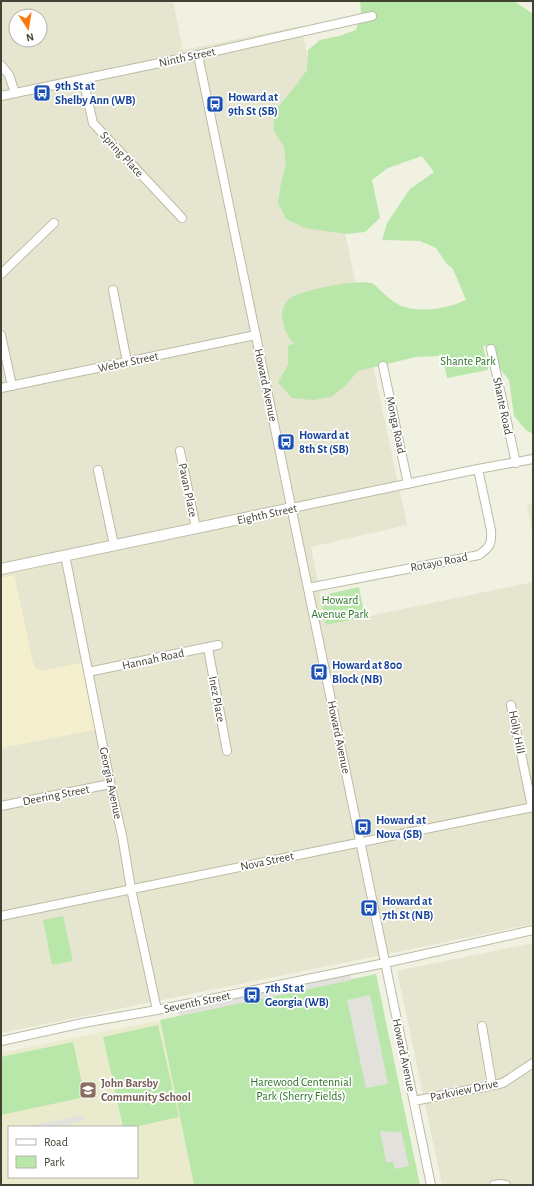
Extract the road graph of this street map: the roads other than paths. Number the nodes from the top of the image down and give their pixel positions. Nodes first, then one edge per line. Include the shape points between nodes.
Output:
1 (372, 16) dead end
2 (198, 55) junction
3 (1, 65) edge
4 (83, 79) junction
5 (15, 93) junction
6 (1, 96) edge
7 (182, 218) dead end
8 (54, 223) dead end
9 (1, 274) edge
10 (113, 290) dead end
11 (1, 335) edge
12 (256, 335) junction
13 (491, 349) dead end
14 (127, 362) junction
15 (383, 366) dead end
16 (12, 386) junction
17 (1, 388) edge
18 (180, 451) dead end
19 (533, 459) edge
20 (516, 462) junction
21 (478, 469) junction
22 (98, 470) dead end
23 (408, 484) junction
24 (292, 508) junction
25 (196, 528) junction
26 (114, 545) junction
27 (66, 555) junction
28 (1, 569) edge
29 (308, 588) junction
30 (218, 646) dead end
31 (208, 648) junction
32 (88, 672) junction
33 (512, 705) dead end
34 (227, 751) dead end
35 (110, 784) junction
36 (1, 806) edge
37 (532, 807) edge
38 (360, 842) junction
39 (131, 889) junction
40 (1, 916) edge
41 (533, 930) edge
42 (385, 963) junction
43 (158, 1010) junction
44 (482, 1026) dead end
45 (1, 1041) edge
46 (533, 1063) edge
47 (492, 1085) junction
48 (414, 1101) junction
49 (431, 1185) edge
50 (494, 1185) edge
51 (506, 1185) edge

1 - 2 street, Ninth Street
2 - 4 street, Ninth Street
2 - 12 street, Howard Avenue
3 - 5 street via 9,75
4 - 5 street, Ninth Street
4 - 7 street, Spring Place via 93,123
5 - 6 street, Ninth Street
8 - 9 street
10 - 14 street
11 - 16 street
12 - 14 street, Weber Street
12 - 24 street, Howard Avenue
13 - 20 street, Shante Road
14 - 16 street, Weber Street
15 - 23 street, Monga Road
16 - 17 street, Weber Street
18 - 25 street, Pavan Place
19 - 20 street, Eighth Street
20 - 21 street, Eighth Street
21 - 23 street, Eighth Street
21 - 29 street, Rotayo Road via 492,539 486,550 479,555
22 - 26 street
23 - 24 street, Eighth Street
24 - 25 street, Eighth Street
24 - 29 street, Howard Avenue
25 - 26 street, Eighth Street
26 - 27 street, Eighth Street
27 - 28 street, Eighth Street
27 - 32 street, Georgia Avenue
29 - 38 street, Howard Avenue
30 - 31 street, Hannah Road
31 - 32 street, Hannah Road
31 - 34 street, Inez Place
32 - 35 street, Georgia Avenue
33 - 37 street, Holly Hill
35 - 36 street, Deering Street
35 - 39 street, Georgia Avenue
37 - 38 street, Nova Street
38 - 39 street, Nova Street
38 - 42 street, Howard Avenue
39 - 40 street, Nova Street
39 - 43 street, Georgia Avenue
41 - 42 street, Seventh Street
42 - 43 street, Seventh Street
42 - 48 street, Howard Avenue
43 - 45 street, Seventh Street
44 - 47 street
46 - 47 street, Parkview Drive via 502,1082
47 - 48 street, Parkview Drive
48 - 49 street, Howard Avenue
50 - 51 street

